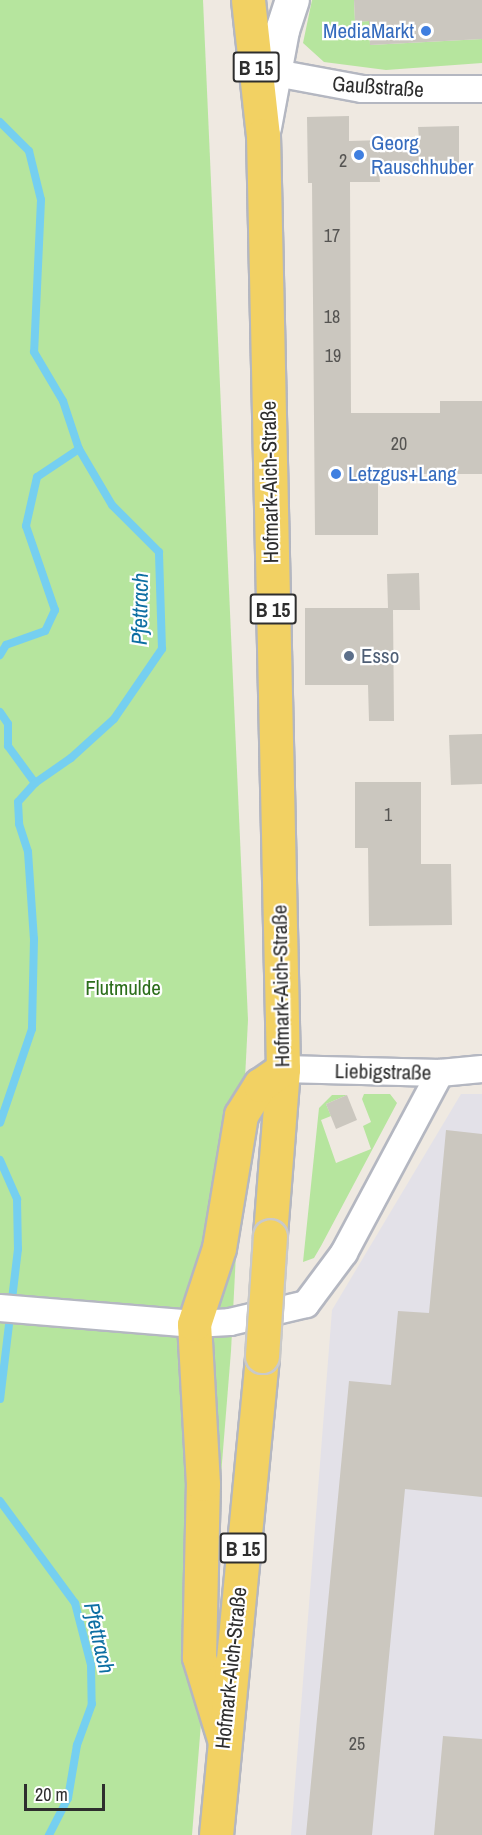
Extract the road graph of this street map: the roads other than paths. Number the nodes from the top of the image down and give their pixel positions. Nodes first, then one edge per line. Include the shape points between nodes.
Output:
1 (248, 0) edge
2 (292, 0) edge
3 (276, 73) junction
4 (482, 89) edge
5 (263, 135) junction
6 (482, 1068) edge
7 (283, 1070) junction
8 (440, 1073) junction
9 (0, 1308) edge
10 (194, 1324) junction
11 (224, 1739) junction
12 (216, 1835) edge

1 - 5 main road, Hofmark-Aich-Straße / B 15
2 - 3 street, Hofmark-Aich-Straße via 282,30
3 - 4 street, Gaußstraße via 362,89
3 - 5 street, Hofmark-Aich-Straße
5 - 7 main road, Hofmark-Aich-Straße / B 15
6 - 8 street, Liebigstraße
7 - 8 street, Liebigstraße
7 - 10 main road via 260,1085 241,1115 219,1248
7 - 11 main road, Hofmark-Aich-Straße / B 15, bridge via 262,1356
8 - 10 street via 344,1253 306,1304 230,1322
9 - 10 street
10 - 11 main road via 203,1484 199,1657
11 - 12 main road, Hofmark-Aich-Straße / B 15

